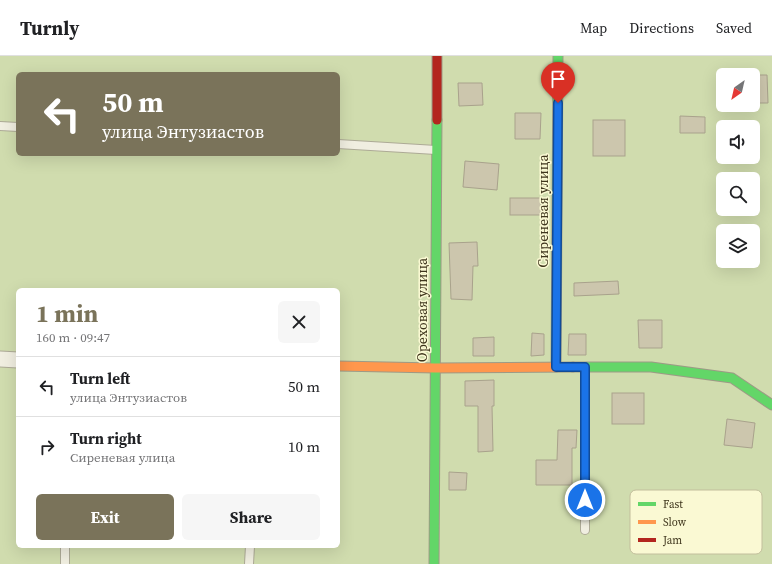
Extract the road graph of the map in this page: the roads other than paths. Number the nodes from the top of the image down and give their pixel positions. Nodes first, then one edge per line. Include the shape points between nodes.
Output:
1 (438, 56) edge
2 (558, 56) edge
3 (0, 126) edge
4 (16, 127) edge
5 (340, 144) edge
6 (437, 150) junction
7 (0, 359) edge
8 (16, 360) edge
9 (340, 366) edge
10 (556, 367) junction
11 (585, 367) junction
12 (435, 368) junction
13 (772, 405) edge
14 (585, 530) dead end
15 (66, 548) edge
16 (250, 548) edge
17 (65, 564) edge
18 (249, 564) edge
19 (434, 564) edge

1 - 6 street, Ореховая улица
2 - 10 street, Сиреневая улица
3 - 4 lane
5 - 6 lane
6 - 12 street, Ореховая улица
7 - 8 street
9 - 12 street
10 - 11 street
10 - 12 street
11 - 13 street via 651,367 732,378
11 - 14 lane
12 - 19 street, Ореховая улица
15 - 17 lane
16 - 18 lane

